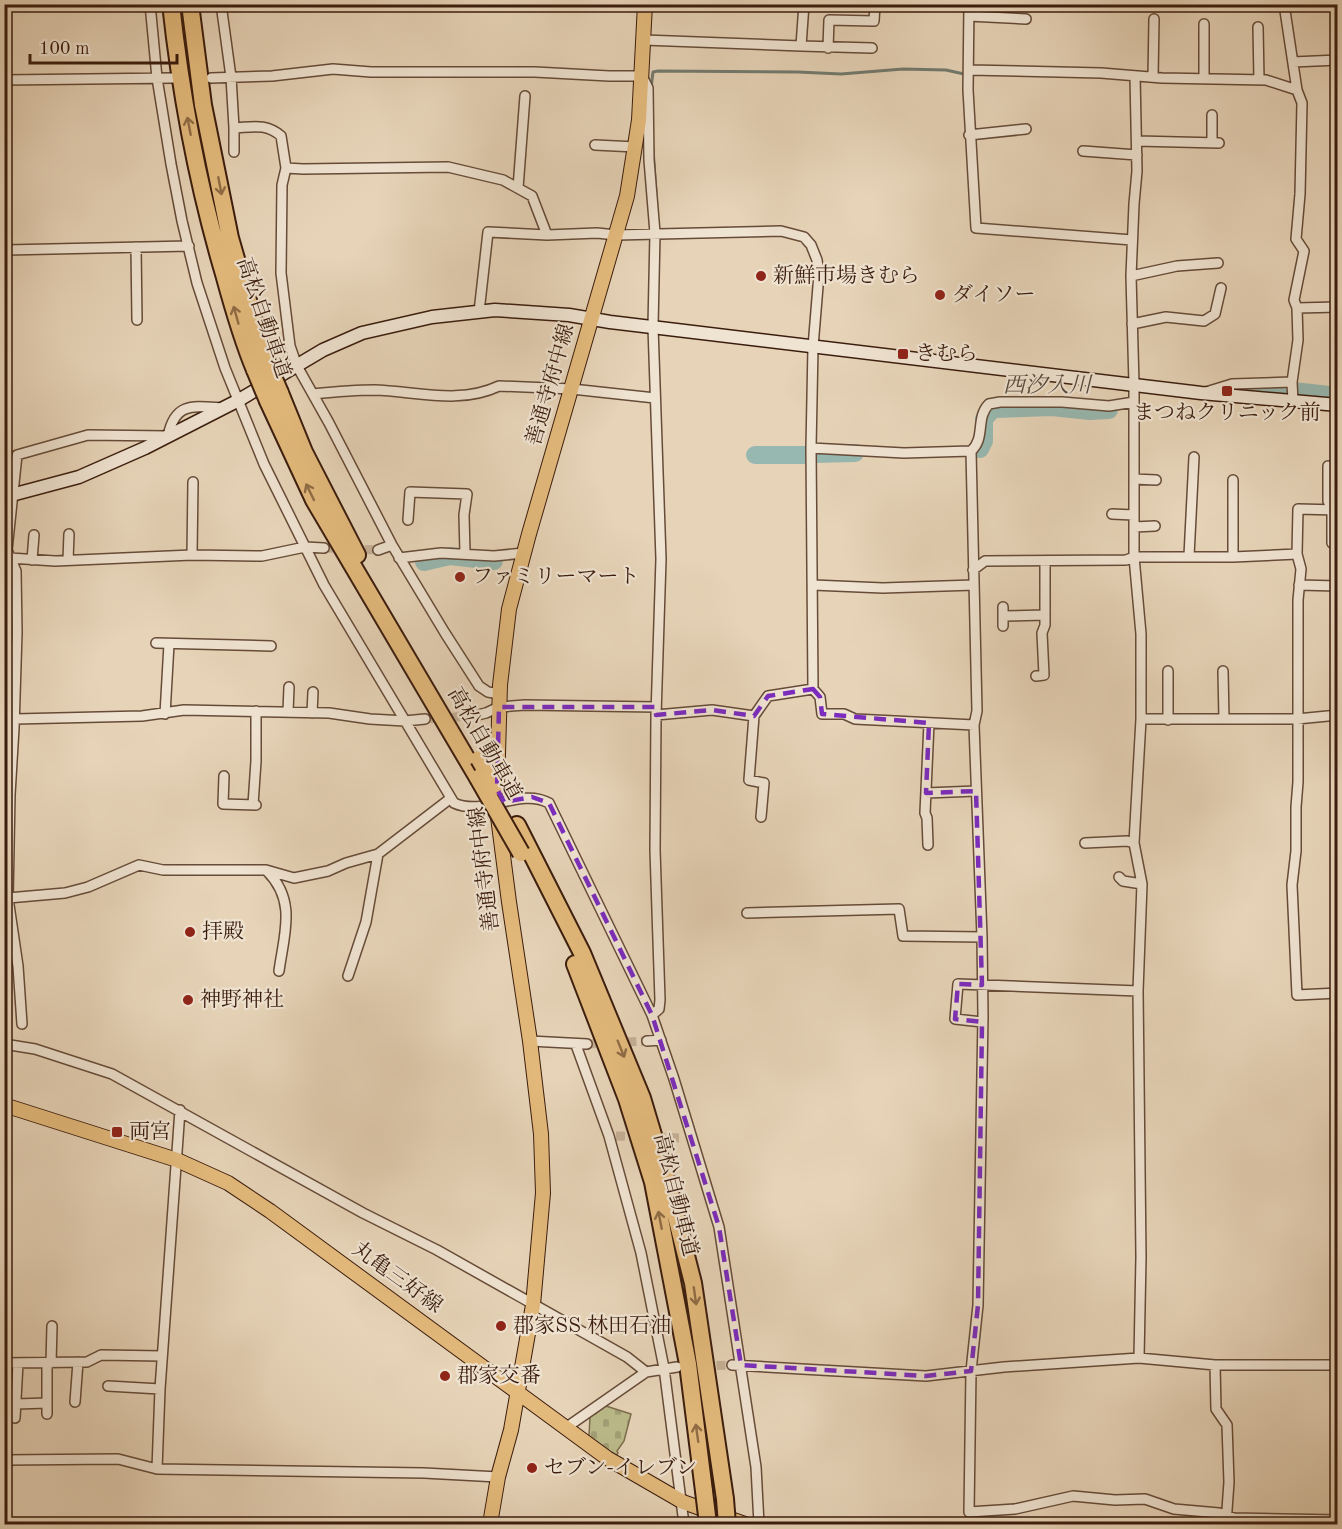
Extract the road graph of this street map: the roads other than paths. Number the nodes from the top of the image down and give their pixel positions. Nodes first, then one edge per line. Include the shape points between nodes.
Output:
1 (150, 4) edge
2 (171, 4) edge
3 (190, 4) edge
4 (221, 4) edge
5 (645, 4) edge
6 (804, 4) edge
7 (876, 4) edge
8 (969, 4) edge
9 (1284, 4) edge
10 (969, 16) junction
11 (1026, 19) dead end
12 (1154, 19) dead end
13 (1204, 24) dead end
14 (1258, 27) dead end
15 (644, 40) junction
16 (801, 46) junction
17 (828, 48) junction
18 (872, 48) dead end
19 (1338, 60) edge
20 (1293, 62) junction
21 (969, 70) junction
22 (642, 76) junction
23 (1135, 76) junction
24 (231, 77) junction
25 (1153, 77) junction
26 (158, 78) junction
27 (173, 78) dead end
28 (211, 78) dead end
29 (1204, 79) junction
30 (4, 80) edge
31 (1259, 80) junction
32 (1297, 90) junction
33 (525, 96) dead end
34 (1212, 115) dead end
35 (234, 128) junction
36 (1026, 129) dead end
37 (969, 135) junction
38 (1137, 141) junction
39 (595, 145) dead end
40 (636, 147) junction
41 (1083, 151) dead end
42 (234, 152) dead end
43 (1137, 155) junction
44 (286, 168) junction
45 (518, 188) junction
46 (655, 232) junction
47 (547, 235) junction
48 (616, 235) junction
49 (1132, 240) junction
50 (189, 246) junction
51 (136, 247) junction
52 (6, 250) dead end
53 (1218, 263) dead end
54 (1131, 276) junction
55 (1221, 288) dead end
56 (1297, 308) junction
57 (1338, 308) edge
58 (479, 312) junction
59 (137, 320) dead end
60 (592, 320) junction
61 (1132, 324) junction
62 (653, 327) junction
63 (813, 347) junction
64 (297, 366) junction
65 (262, 367) junction
66 (1134, 384) junction
67 (572, 390) junction
68 (1292, 392) junction
69 (1201, 393) junction
70 (313, 394) junction
71 (274, 397) junction
72 (655, 398) junction
73 (239, 400) junction
74 (1134, 402) junction
75 (1338, 405) edge
76 (222, 408) junction
77 (168, 436) junction
78 (811, 448) junction
79 (971, 452) junction
80 (1194, 457) dead end
81 (1328, 466) dead end
82 (1134, 479) junction
83 (1156, 480) dead end
84 (1233, 480) dead end
85 (193, 482) dead end
86 (9, 496) edge
87 (1335, 510) edge
88 (1112, 514) dead end
89 (1134, 515) junction
90 (408, 520) dead end
91 (1155, 526) dead end
92 (1134, 527) junction
93 (69, 534) dead end
94 (34, 536) dead end
95 (1332, 543) dead end
96 (392, 545) junction
97 (305, 547) junction
98 (324, 548) tunnel mouth
99 (378, 550) tunnel mouth
100 (465, 553) junction
101 (524, 553) junction
102 (1297, 554) junction
103 (192, 555) junction
104 (1134, 556) junction
105 (1189, 556) junction
106 (1233, 556) junction
107 (10, 558) junction
108 (399, 558) junction
109 (32, 560) junction
110 (68, 560) junction
111 (1045, 561) junction
112 (973, 570) junction
113 (813, 585) junction
114 (974, 585) junction
115 (1299, 585) junction
116 (1338, 586) edge
117 (1045, 615) junction
118 (1003, 616) dead end
119 (156, 644) dead end
120 (168, 644) junction
121 (271, 646) dead end
122 (1168, 671) dead end
123 (1223, 671) dead end
124 (1036, 676) dead end
125 (289, 687) dead end
126 (813, 689) junction
127 (313, 692) dead end
128 (500, 700) junction
129 (256, 711) junction
130 (656, 711) junction
131 (288, 712) junction
132 (312, 713) junction
133 (165, 714) junction
134 (1338, 715) edge
135 (473, 716) tunnel mouth
136 (754, 716) junction
137 (4, 717) edge
138 (15, 719) junction
139 (425, 719) tunnel mouth
140 (1141, 719) junction
141 (1224, 719) junction
142 (1297, 719) junction
143 (1168, 720) junction
144 (405, 721) junction
145 (929, 723) junction
146 (974, 725) junction
147 (224, 776) dead end
148 (976, 791) junction
149 (926, 793) junction
150 (451, 798) junction
151 (497, 802) junction
152 (761, 818) dead end
153 (1085, 843) dead end
154 (1134, 843) junction
155 (928, 845) dead end
156 (378, 854) junction
157 (266, 870) junction
158 (1119, 877) dead end
159 (1142, 884) junction
160 (8, 898) junction
161 (747, 913) dead end
162 (982, 937) junction
163 (279, 971) dead end
164 (348, 976) dead end
165 (982, 984) junction
166 (1138, 991) junction
167 (1338, 993) edge
168 (652, 1015) junction
169 (982, 1022) junction
170 (22, 1024) dead end
171 (661, 1040) junction
172 (530, 1041) junction
173 (647, 1041) tunnel mouth
174 (4, 1044) edge
175 (576, 1044) junction
176 (587, 1044) tunnel mouth
177 (4, 1105) edge
178 (180, 1110) junction
179 (177, 1160) junction
180 (533, 1305) junction
181 (52, 1326) dead end
182 (162, 1356) junction
183 (1139, 1358) junction
184 (78, 1362) junction
185 (4, 1363) edge
186 (18, 1363) junction
187 (49, 1363) junction
188 (736, 1365) junction
189 (1215, 1365) junction
190 (1338, 1365) edge
191 (677, 1367) dead end
192 (664, 1368) junction
193 (971, 1371) junction
194 (646, 1372) junction
195 (108, 1386) dead end
196 (160, 1389) junction
197 (518, 1392) junction
198 (75, 1402) dead end
199 (47, 1403) junction
200 (15, 1404) junction
201 (47, 1414) dead end
202 (15, 1418) dead end
203 (567, 1427) junction
204 (4, 1460) edge
205 (157, 1469) junction
206 (498, 1477) junction
207 (683, 1502) junction
208 (1226, 1520) edge
209 (1338, 1520) edge
210 (490, 1524) edge
211 (684, 1524) edge
212 (708, 1524) edge
213 (728, 1524) edge
214 (745, 1524) edge
215 (759, 1524) edge

1 - 26 street
65 -> 2 highway, 高松自動車道 via 244,343 200,186
3 -> 65 highway, 高松自動車道 via 203,105 230,238 262,349
4 - 24 street
5 - 15 main road, 善通寺府中線
6 - 16 street
7 - 17 street via 874,21 829,20
8 - 10 street
9 - 20 street
10 - 11 street
10 - 21 street
12 - 25 street
13 - 29 street
14 - 31 street
15 - 16 street
15 - 22 main road, 善通寺府中線
16 - 17 street
17 - 18 street
19 - 20 street
20 - 32 street
21 - 23 street
21 - 37 street
22 - 24 street via 333,69
22 - 40 main road, 善通寺府中線
22 - 46 street via 648,88
23 - 25 street
23 - 38 street
24 - 28 street
24 - 35 street
25 - 29 street
26 - 27 street
26 - 30 street
26 - 50 street
29 - 31 street
31 - 32 street
32 - 56 street via 1302,103 1296,238 1304,252 1294,300
33 - 45 street
34 - 38 street via 1215,143
35 - 42 street
35 - 44 street via 271,127 281,136
36 - 37 street
37 - 49 street via 976,228
38 - 43 street
39 - 40 street
40 - 48 main road, 善通寺府中線
41 - 43 street
43 - 49 street
44 - 45 street via 448,167 503,180
44 - 64 street via 282,185 281,273 290,346
45 - 47 street via 532,196
46 - 48 street
46 - 62 street
46 - 63 street via 781,231 804,237 811,245 819,274
47 - 48 street
47 - 58 street via 488,232
48 - 60 main road, 善通寺府中線
49 - 54 street
50 - 51 street
50 - 73 street via 197,283
51 - 52 street
51 - 59 street
53 - 54 street via 1177,266
54 - 61 street
55 - 61 street via 1215,314 1204,321 1166,317
56 - 57 street
56 - 68 street
58 - 60 street via 515,310
58 - 64 street via 432,317 362,333
60 - 62 street
60 - 67 main road, 善通寺府中線
61 - 66 street
62 - 63 street
62 - 72 street
63 - 66 street
63 - 78 street
64 - 70 street
64 - 73 street
65 - 71 highway, 高松自動車道, bridge
66 - 69 street
66 - 74 street
67 - 70 street via 499,386 461,396 373,390
67 - 72 street
67 - 101 main road, 善通寺府中線
68 - 69 street
68 - 69 street via 1232,384
68 - 75 street
70 - 96 street
212 -> 71 highway, 高松自動車道, bridge via 688,1365 653,1182 627,1099 572,957 521,853 314,500
71 -> 213 highway, 高松自動車道, bridge via 364,568 517,825 582,953 645,1109 693,1283
72 - 130 street via 661,559
73 - 76 street
73 - 97 street via 264,464
74 - 79 street via 1109,406 1062,402 989,404 981,416 979,442
74 - 82 street
76 - 77 street
76 - 77 street via 183,408 175,416
77 - 86 street via 79,477
77 - 86 street via 88,435 17,455
78 - 79 street
78 - 113 street
79 - 112 street
80 - 105 street
81 - 87 street via 1328,501
82 - 83 street
82 - 89 street
84 - 106 street
85 - 103 street
86 - 107 street
87 - 95 street
87 - 102 street via 1298,509
88 - 89 street
89 - 92 street
90 - 100 street via 410,492 467,494
91 - 92 street
92 - 104 street
93 - 110 street
94 - 109 street
96 - 99 street
96 - 108 street
97 - 98 street
97 - 103 street via 262,556
97 - 144 street
100 - 101 street
100 - 108 street
101 - 128 main road, 善通寺府中線 via 509,609
102 - 106 street
102 - 115 street
103 - 110 street
104 - 105 street
104 - 111 street via 1126,560
104 - 140 street via 1141,634
105 - 106 street
107 - 109 street
107 - 138 street via 16,571
108 - 128 street via 478,686
109 - 110 street
111 - 112 street via 986,561
111 - 117 street
112 - 114 street
113 - 114 street
113 - 126 street
114 - 146 street
115 - 116 street
115 - 142 street
117 - 118 street
117 - 124 street via 1044,675
119 - 120 street
120 - 121 street
120 - 133 street
122 - 143 street
123 - 141 street
125 - 131 street
126 - 136 street via 768,696
126 - 145 street via 820,697 822,714
127 - 132 street
128 - 130 street via 525,705
128 - 135 street via 486,713
128 - 151 main road, 善通寺府中線
129 - 131 street
129 - 133 street via 184,710
129 - 147 street via 256,805 223,804
130 - 136 street via 712,710
130 - 168 street via 660,1000 659,1009
131 - 132 street
132 - 144 street
133 - 138 street
134 - 142 street
136 - 152 street via 749,780 764,783
137 - 138 street
138 - 160 street
139 - 144 street
140 - 143 street
140 - 154 street
141 - 142 street
141 - 143 street
142 - 167 street via 1292,885 1297,995
144 - 150 street
145 - 146 street
145 - 149 street
146 - 148 street
148 - 149 street
148 - 162 street
149 - 155 street
150 - 151 street via 467,807
150 - 156 street
151 - 168 street via 532,797 549,803
151 - 172 main road, 善通寺府中線
153 - 154 street
154 - 159 street
156 - 157 street via 294,878
156 - 164 street via 366,922
157 - 160 street via 163,870 140,865 65,893
157 - 163 street via 279,883 287,912
158 - 159 street
159 - 166 street
160 - 170 street
161 - 162 street via 899,909 903,936
162 - 165 street
165 - 166 street
165 - 169 street
165 - 169 street via 958,984 956,1019
166 - 183 street
168 - 171 street
169 - 193 street via 978,1305
171 - 173 street
171 - 188 street via 687,1137 719,1227
172 - 175 street
172 - 180 main road, 善通寺府中線 via 541,1134 543,1193
174 - 178 street via 35,1049 112,1074
175 - 176 street
175 - 192 street via 612,1136
177 - 179 main road, 丸亀三好線
178 - 179 street
178 - 180 street
179 - 182 street
179 - 197 main road, 丸亀三好線 via 248,1196
180 - 194 street via 627,1357
180 - 197 main road, 善通寺府中線
181 - 187 street
182 - 184 street via 101,1355
182 - 196 street
183 - 189 street
183 - 193 street
184 - 187 street
184 - 198 street
185 - 186 street
186 - 187 street
186 - 200 street
187 - 199 street
188 - 193 street via 926,1376
188 - 215 street via 756,1467
189 - 190 street
189 - 208 street via 1216,1409 1227,1425
191 - 192 street
192 - 194 street
192 - 207 street
193 - 208 street via 969,1512 1014,1509 1073,1496 1145,1498 1174,1509 1218,1513
194 - 203 street
195 - 196 street
196 - 205 street
197 - 203 main road, 丸亀三好線
197 - 206 main road, 善通寺府中線
199 - 200 street
199 - 201 street
200 - 202 street
203 - 207 main road, 丸亀三好線 via 607,1458
204 - 205 street via 118,1459
205 - 206 street
206 - 210 main road, 善通寺府中線
207 - 211 street
207 - 214 main road, 丸亀三好線
208 - 209 street

